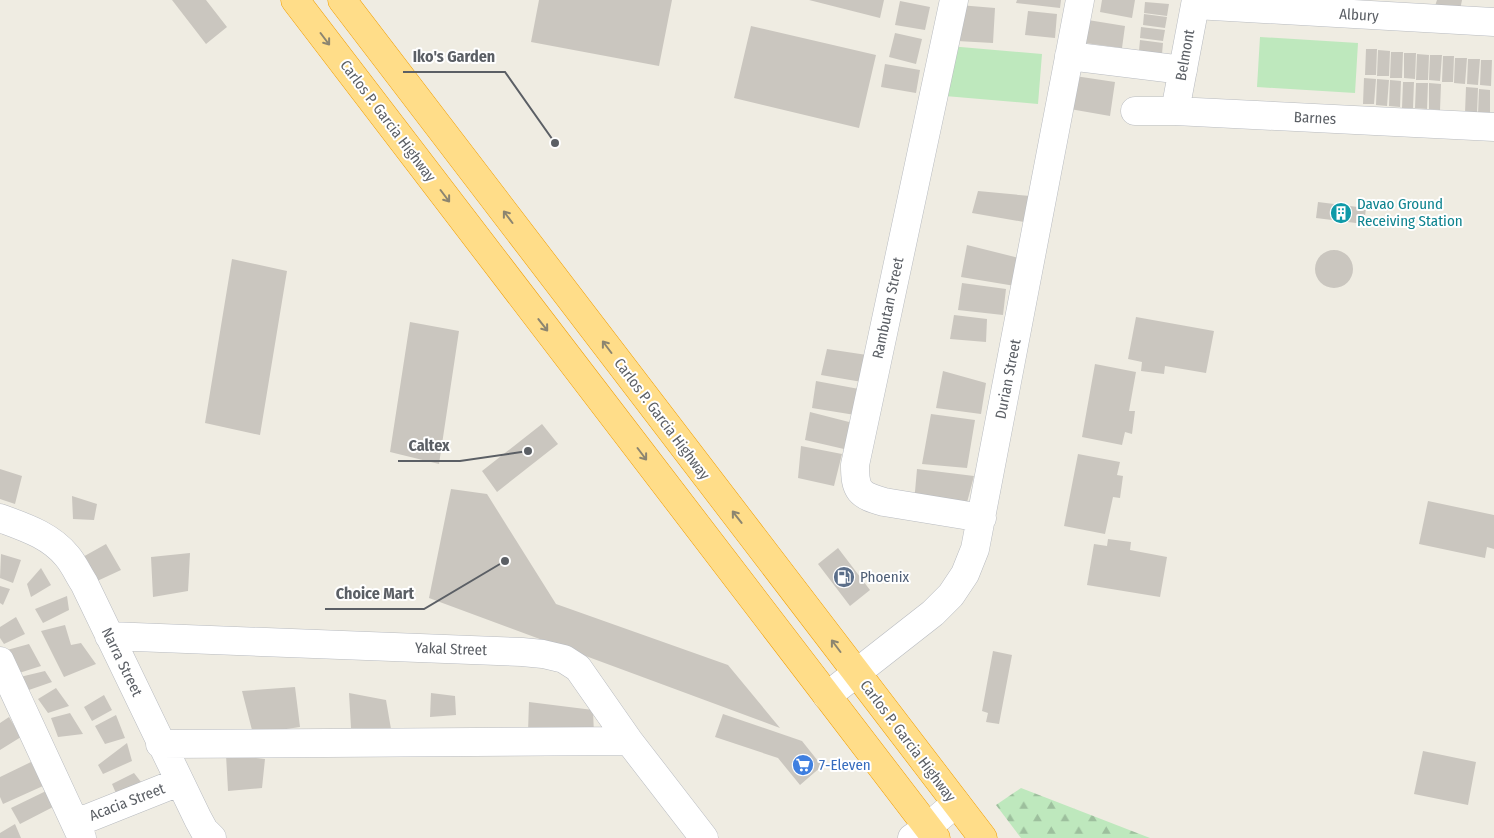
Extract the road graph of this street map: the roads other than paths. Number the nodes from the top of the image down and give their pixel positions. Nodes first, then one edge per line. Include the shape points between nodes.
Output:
1 (295, 0) edge
2 (342, 0) edge
3 (954, 0) edge
4 (1080, 0) edge
5 (1195, 3) edge
6 (1290, 5) edge
7 (1390, 8) edge
8 (1486, 14) edge
9 (1069, 56) junction
10 (1183, 70) junction
11 (1135, 111) dead end
12 (1175, 111) junction
13 (1494, 127) edge
14 (0, 518) edge
15 (982, 518) junction
16 (109, 636) junction
17 (0, 661) edge
18 (856, 673) junction
19 (827, 696) junction
20 (629, 741) junction
21 (160, 744) junction
22 (179, 782) junction
23 (956, 803) junction
24 (79, 830) edge
25 (925, 834) edge
26 (212, 838) edge
27 (704, 838) edge
28 (983, 838) edge

1 -> 19 highway, Carlos P. Garcia Highway
18 -> 2 highway, Carlos P. Garcia Highway
3 - 15 street, Rambutan Street via 855,465 855,480 862,494 870,498
4 - 9 street, Durian Street
5 - 6 street, Albury
5 - 10 street, Belmont
6 - 7 street, Albury
7 - 8 street, Albury
9 - 10 street
9 - 15 street, Durian Street
10 - 12 street, Belmont
11 - 12 street, Barnes
12 - 13 street, Barnes
14 - 16 street, Narra Street via 53,542 68,557
15 - 18 street, Durian Street via 965,574 950,595 933,613
16 - 20 street, Yakal Street via 543,654 564,659 578,668
16 - 21 street, Narra Street
17 - 24 street
18 - 19 street, Durian Street
18 - 23 highway, Carlos P. Garcia Highway
19 - 25 highway, Carlos P. Garcia Highway
20 - 21 street
20 - 27 street, Yakal Street
21 - 22 street, Narra Street
22 - 24 street, Acacia Street
22 - 26 street, Narra Street via 204,830
23 - 25 street
23 - 28 highway, Carlos P. Garcia Highway

